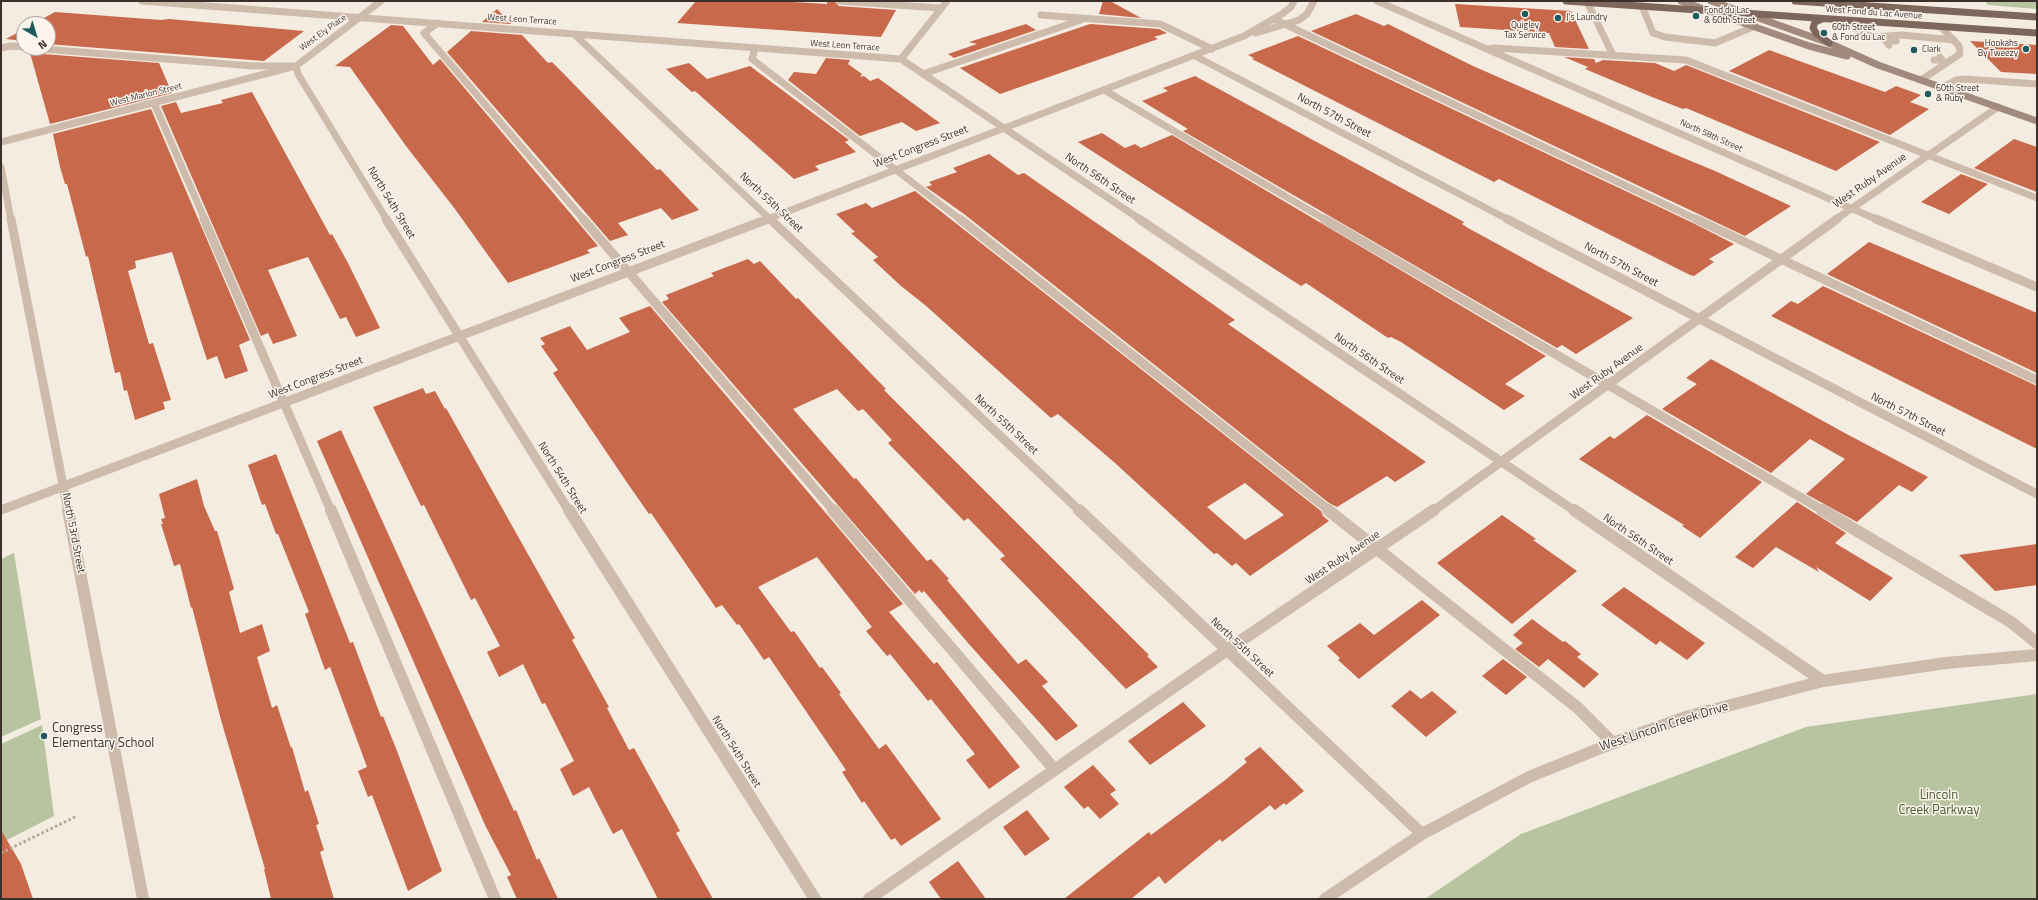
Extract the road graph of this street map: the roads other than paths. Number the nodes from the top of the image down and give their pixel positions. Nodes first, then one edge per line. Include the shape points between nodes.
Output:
1 (142, 1) edge
2 (381, 1) edge
3 (839, 1) edge
4 (947, 1) edge
5 (1294, 1) edge
6 (1314, 1) edge
7 (1377, 1) edge
8 (1566, 1) edge
9 (1681, 1) edge
10 (1711, 1) edge
11 (1795, 1) edge
12 (1587, 2) junction
13 (1642, 6) junction
14 (940, 8) junction
15 (1708, 10) junction
16 (1748, 14) junction
17 (1041, 16) dead end
18 (361, 17) junction
19 (2037, 17) edge
20 (1087, 18) junction
21 (1274, 19) junction
22 (1822, 19) junction
23 (1844, 20) junction
24 (438, 23) junction
25 (1286, 25) junction
26 (1755, 26) junction
27 (1942, 27) junction
28 (2034, 33) edge
29 (574, 34) junction
30 (1244, 36) junction
31 (1874, 37) junction
32 (2037, 38) edge
33 (1954, 40) junction
34 (1896, 41) dead end
35 (1829, 43) junction
36 (16, 46) edge
37 (1, 48) edge
38 (756, 49) junction
39 (1212, 49) junction
40 (1487, 49) junction
41 (56, 50) edge
42 (1195, 56) junction
43 (1613, 56) junction
44 (900, 59) junction
45 (1938, 59) dead end
46 (1949, 62) junction
47 (1878, 65) junction
48 (296, 66) junction
49 (923, 74) junction
50 (1921, 80) junction
51 (2037, 84) edge
52 (1943, 87) junction
53 (1104, 90) junction
54 (154, 103) junction
55 (1998, 107) junction
56 (2037, 121) edge
57 (1003, 129) junction
58 (1, 142) edge
59 (1928, 156) junction
60 (1, 167) edge
61 (896, 170) junction
62 (2037, 198) edge
63 (1852, 208) junction
64 (769, 218) junction
65 (1782, 259) junction
66 (627, 272) junction
67 (2037, 287) edge
68 (1699, 318) junction
69 (458, 336) junction
70 (2037, 380) edge
71 (1610, 385) junction
72 (285, 402) junction
73 (1503, 462) junction
74 (64, 486) junction
75 (2037, 494) edge
76 (1, 510) edge
77 (1378, 550) junction
78 (2037, 643) edge
79 (1227, 650) junction
80 (2037, 655) edge
81 (1823, 681) junction
82 (1613, 743) junction
83 (1055, 770) junction
84 (1422, 834) junction
85 (143, 899) edge
86 (494, 899) edge
87 (815, 899) edge
88 (869, 899) edge
89 (1325, 899) edge

1 - 18 street, West Leon Terrace
2 - 18 street, West Ely Place
3 - 14 street
4 - 14 street
5 - 21 street, West Congress Street via 1288,10
6 - 25 street, West Congress Street via 1307,14
7 - 40 street, North 58th Street
8 - 12 main road, West Fond du Lac Avenue
9 - 15 main road
10 - 16 main road
11 - 19 main road, West Fond du Lac Avenue
12 - 13 main road, West Fond du Lac Avenue
12 - 43 street
13 - 15 main road, West Fond du Lac Avenue
13 - 26 street via 1653,33 1665,37 1715,43
14 - 44 street
15 - 16 main road, West Fond du Lac Avenue
15 - 26 main road
16 - 22 main road, West Fond du Lac Avenue
16 - 35 main road
17 - 20 street
18 - 24 street, West Leon Terrace
18 - 48 street, West Ely Place
20 - 39 street via 1160,24
20 - 49 street
21 - 25 street
21 - 30 street, West Congress Street
22 - 23 main road, West Fond du Lac Avenue
22 - 35 main road via 1815,22 1813,28 1816,34
23 - 27 main road, West Fond du Lac Avenue
23 - 31 street via 1854,29
24 - 29 street, West Leon Terrace
24 - 66 street via 424,33
25 - 30 street, West Congress Street
25 - 65 street
26 - 47 main road via 1809,46
27 - 28 main road, West Fond du Lac Avenue
27 - 33 street
28 - 32 street
29 - 38 street, West Leon Terrace
29 - 64 street, North 55th Street
30 - 39 street, West Congress Street
31 - 33 street via 1901,36
31 - 34 street via 1887,43
33 - 46 street via 1959,46 1960,54
35 - 47 main road
36 - 37 street
38 - 44 street, West Leon Terrace
38 - 61 street via 752,59
39 - 42 street, West Congress Street
40 - 43 street
40 - 63 street, North 58th Street
41 - 48 street via 253,66
42 - 53 street, West Congress Street
42 - 68 street, North 57th Street
43 - 59 street via 1686,60
44 - 49 street, North 56th Street
45 - 46 street
46 - 50 street
47 - 50 main road
48 - 54 street, West Marion Street
48 - 69 street, North 54th Street via 298,74
49 - 57 street, North 56th Street
50 - 52 main road
51 - 52 street via 1965,79 1956,80
52 - 55 main road
53 - 57 street, West Congress Street
53 - 71 street
54 - 58 street, West Marion Street
54 - 72 street
55 - 56 main road
55 - 59 street, West Ruby Avenue
57 - 61 street, West Congress Street
57 - 73 street, North 56th Street
59 - 62 street
59 - 63 street, West Ruby Avenue
60 - 74 street, North 53rd Street
61 - 64 street, West Congress Street
61 - 77 street
63 - 65 street, West Ruby Avenue
63 - 67 street, North 58th Street
64 - 66 street, West Congress Street
64 - 79 street, North 55th Street
65 - 68 street, West Ruby Avenue
65 - 70 street
66 - 69 street, West Congress Street
66 - 83 street
68 - 71 street, West Ruby Avenue
68 - 75 street, North 57th Street
69 - 72 street, West Congress Street
69 - 87 street, North 54th Street
71 - 73 street, West Ruby Avenue
71 - 78 street via 2004,618
72 - 74 street, West Congress Street
72 - 86 street
73 - 77 street, West Ruby Avenue
73 - 81 street, North 56th Street
74 - 76 street, West Congress Street
74 - 85 street, North 53rd Street
77 - 79 street, West Ruby Avenue
77 - 82 street via 1578,708
79 - 83 street, West Ruby Avenue
79 - 84 street, North 55th Street
80 - 81 street, West Lincoln Creek Drive via 1946,663
81 - 82 street, West Lincoln Creek Drive via 1689,716
82 - 84 street, West Lincoln Creek Drive via 1529,778
83 - 88 street, West Ruby Avenue
84 - 89 street, West Lincoln Creek Drive

